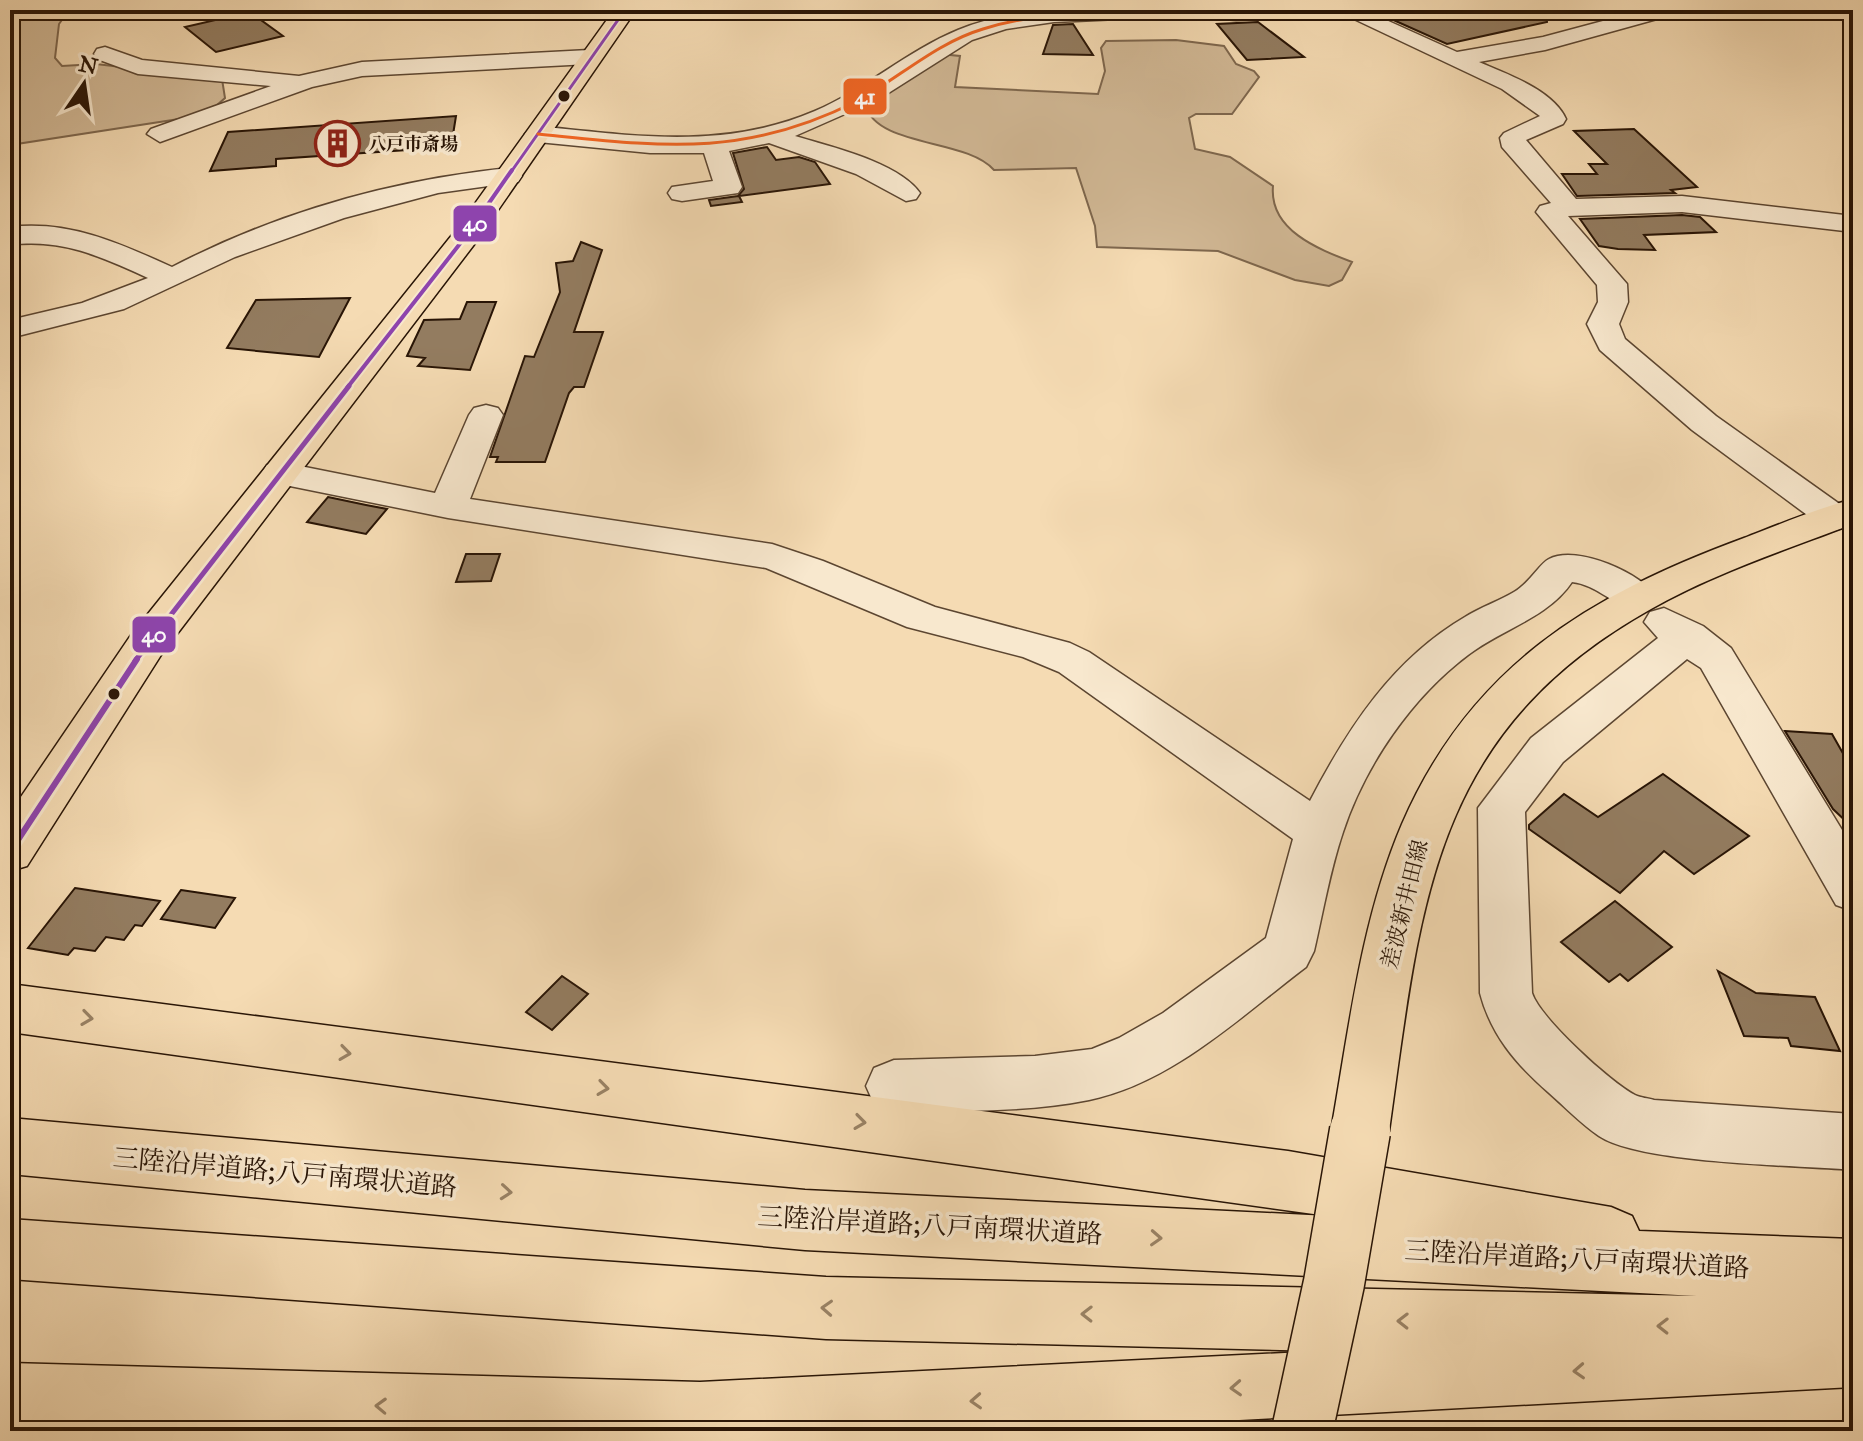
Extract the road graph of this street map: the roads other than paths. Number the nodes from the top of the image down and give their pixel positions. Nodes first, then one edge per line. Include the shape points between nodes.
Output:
1 (625, 10) edge
2 (1313, 10) edge
3 (1346, 10) edge
4 (1668, 10) edge
5 (1190, 11) edge
6 (1096, 13) edge
7 (1258, 36) dead end
8 (105, 54) dead end
9 (589, 57) junction
10 (1455, 59) junction
11 (305, 82) junction
12 (160, 134) dead end
13 (538, 134) junction
14 (770, 135) junction
15 (714, 146) junction
16 (509, 176) junction
17 (682, 193) dead end
18 (906, 193) dead end
19 (1569, 207) junction
20 (1853, 224) edge
21 (10, 236) edge
22 (172, 278) junction
23 (10, 329) edge
24 (486, 415) dead end
25 (280, 473) junction
26 (448, 507) junction
27 (1844, 514) edge
28 (1634, 600) junction
29 (1688, 636) junction
30 (1319, 832) junction
31 (10, 852) edge
32 (1853, 891) edge
33 (10, 1008) edge
34 (894, 1086) dead end
35 (1853, 1142) edge
36 (10, 1146) edge
37 (10, 1249) edge
38 (1825, 1270) edge
39 (1853, 1331) edge
40 (1853, 1357) edge
41 (10, 1396) edge
42 (1302, 1431) edge

1 - 9 main road
2 - 5 street
3 - 10 street
4 - 10 street via 1545,43
5 - 6 street
5 - 7 street
6 - 14 street via 977,30 925,56 857,101
8 - 11 street via 138,67
9 - 11 street via 390,66
9 - 13 main road
10 - 19 street via 1510,84 1551,112 1551,123 1513,138 1515,147
11 - 12 street
13 - 15 street
13 - 16 main road
14 - 15 street
14 - 18 street via 881,175
15 - 17 street via 729,187
16 - 22 street via 394,194 230,249
16 - 25 main road
19 - 20 street via 1682,204
19 - 27 street via 1550,212 1612,284 1613,302 1603,324 1611,343 1704,423
21 - 22 street via 77,238
22 - 23 street via 80,315
24 - 26 street
25 - 26 street
25 - 31 main road via 146,645
26 - 30 street via 772,556 921,617 1048,649
27 - 28 main road, 差波新井田線
28 - 29 street
28 - 30 street via 1592,571 1562,568 1548,589 1478,628 1419,672 1385,711 1335,793
28 - 42 main road, 差波新井田線, bridge via 1561,647 1516,684 1477,727 1441,786 1413,854 1391,942 1334,1283
29 - 32 street via 1716,658
29 - 35 street via 1547,750 1501,808 1506,993 1513,1017 1549,1058 1620,1118 1654,1127
30 - 34 street via 1288,951 1182,1030 1138,1056 1092,1074 1035,1082
33 -> 38 main road via 1288,1180
36 -> 38 main road, 三陸沿岸道路;八戸南環状道路 via 805,1220
39 -> 37 main road via 826,1308
40 -> 41 main road via 700,1415

